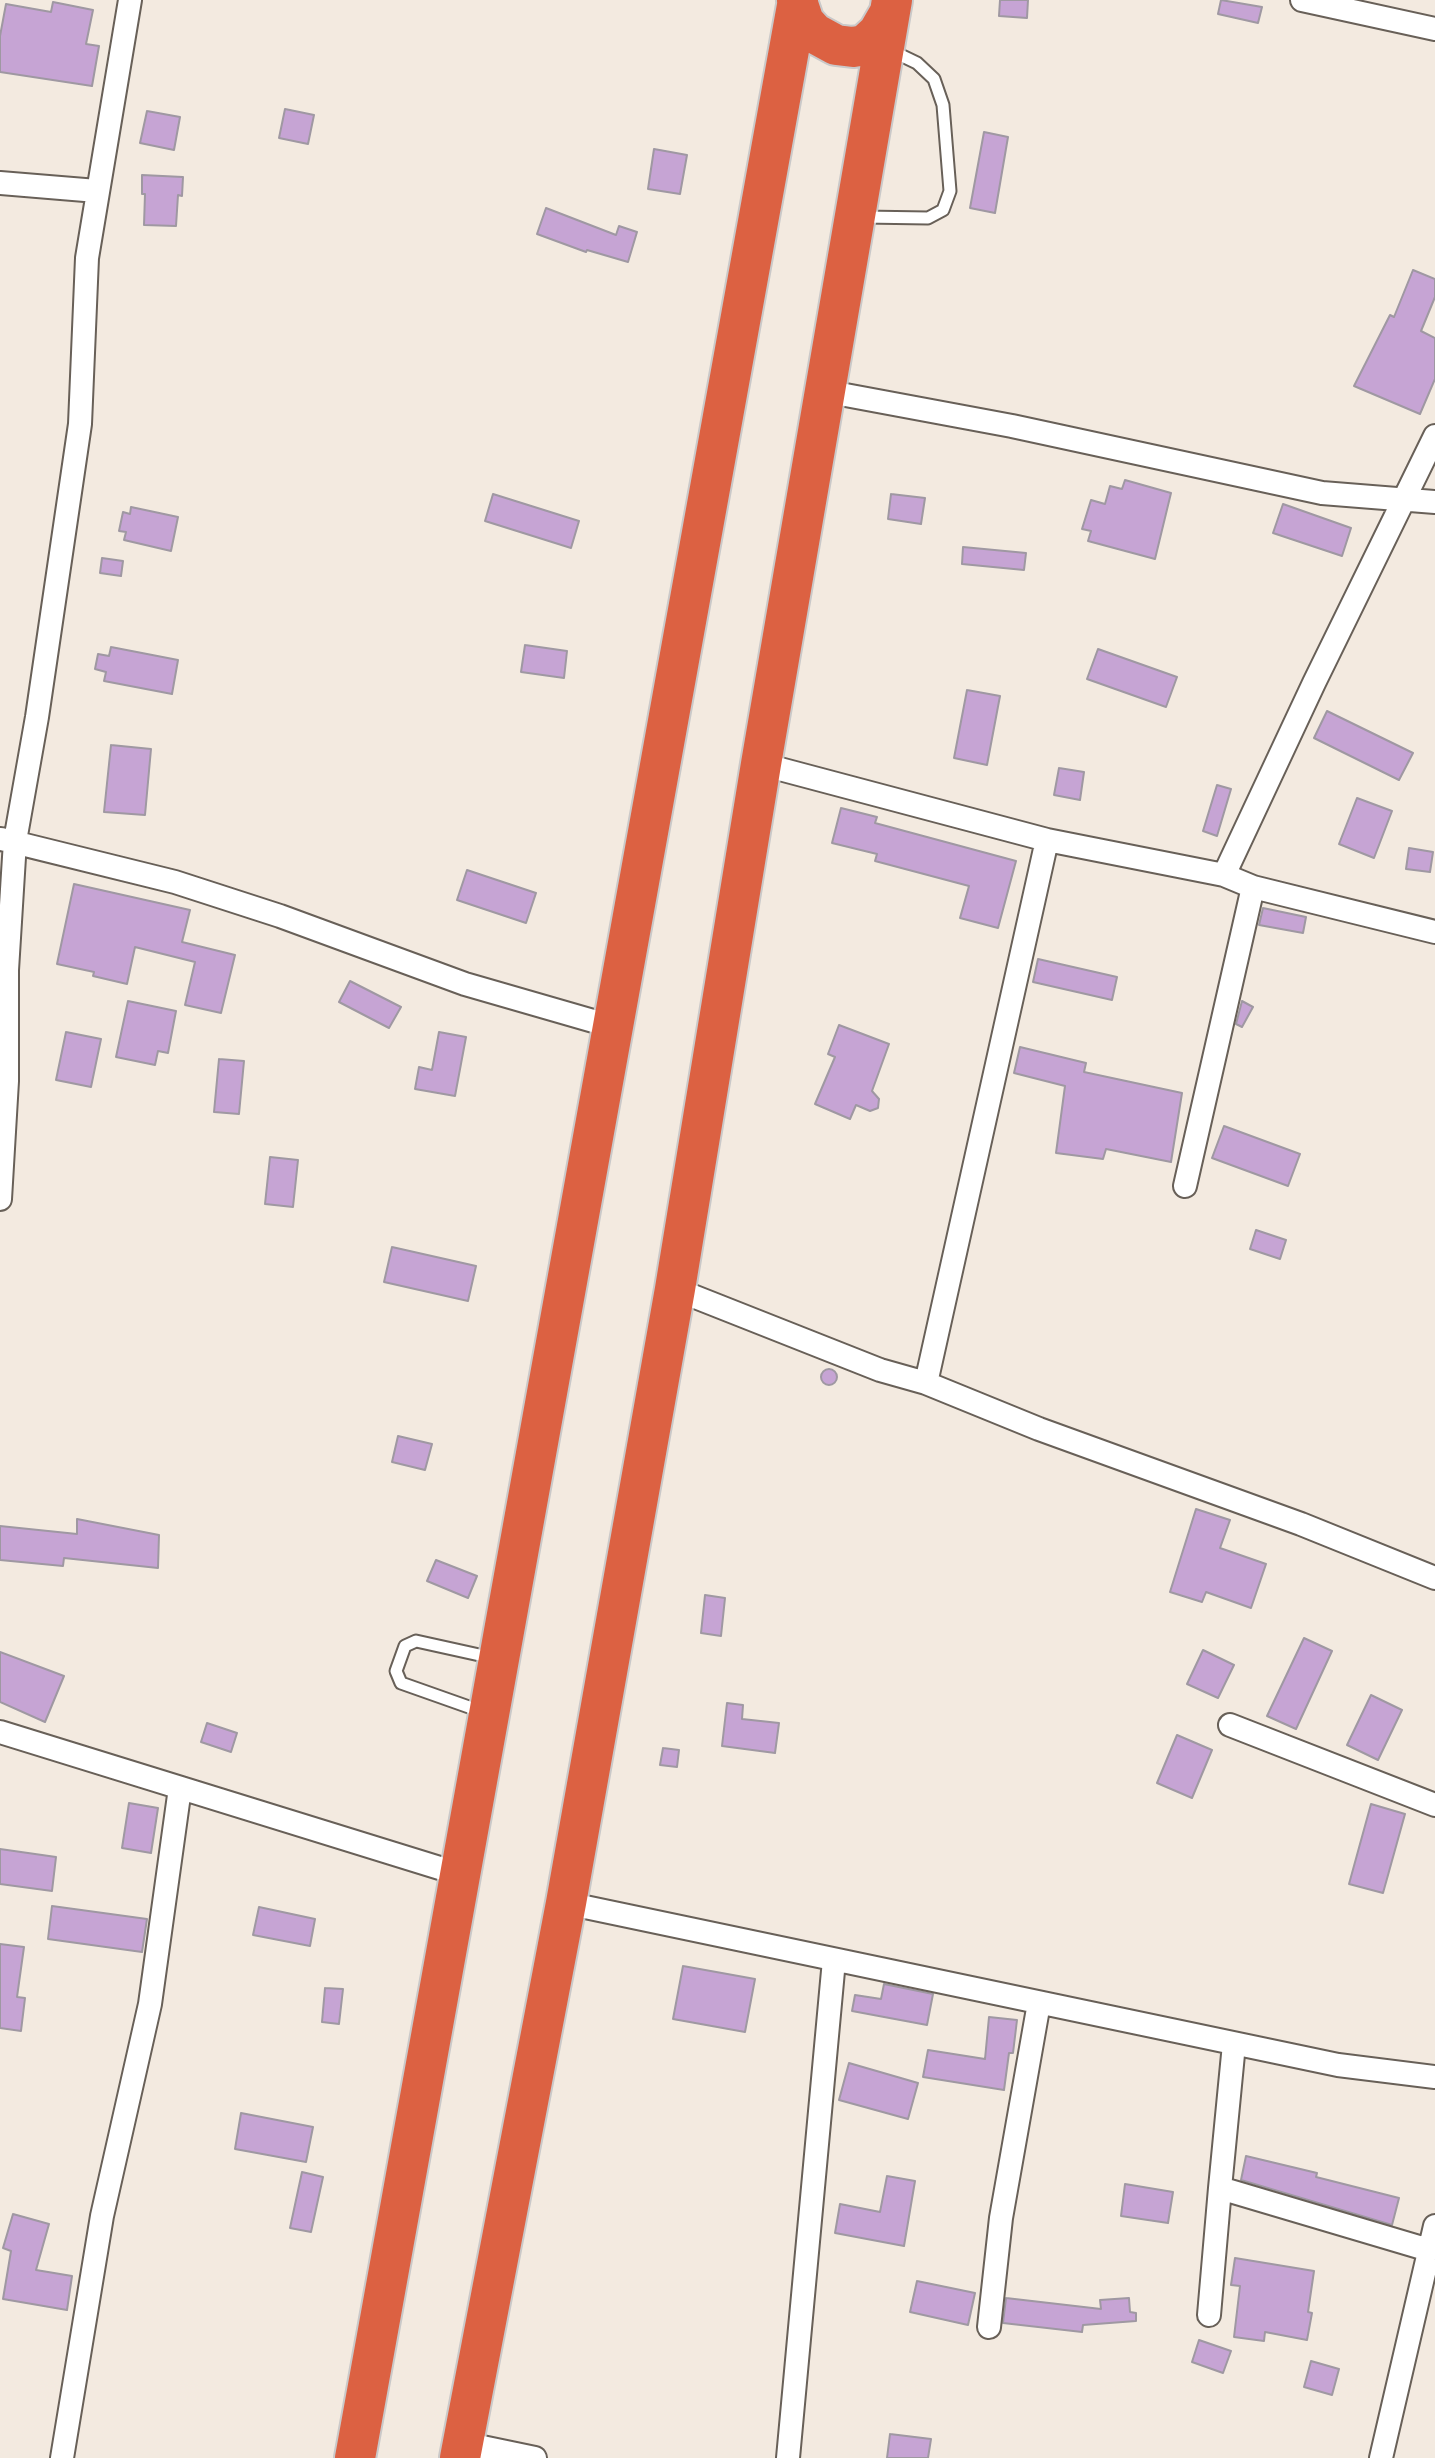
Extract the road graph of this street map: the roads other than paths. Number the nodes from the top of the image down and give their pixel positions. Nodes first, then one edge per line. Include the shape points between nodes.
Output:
1 (130, 0) edge
2 (1302, 0) edge
3 (798, 1) edge
4 (888, 20) edge
5 (1435, 29) edge
6 (0, 183) edge
7 (97, 191) junction
8 (854, 217) junction
9 (824, 391) junction
10 (1435, 436) edge
11 (1401, 501) junction
12 (1435, 502) edge
13 (761, 764) junction
14 (7, 840) edge
15 (1047, 840) junction
16 (1224, 875) junction
17 (1253, 887) junction
18 (1435, 932) edge
19 (614, 1027) junction
20 (1185, 1186) dead end
21 (0, 1199) edge
22 (675, 1289) junction
23 (926, 1383) junction
24 (1435, 1578) edge
25 (498, 1659) junction
26 (488, 1714) junction
27 (1230, 1725) dead end
28 (0, 1732) edge
29 (180, 1788) junction
30 (1435, 1805) edge
31 (459, 1874) junction
32 (566, 1903) junction
33 (834, 1960) junction
34 (1039, 2003) junction
35 (1234, 2044) junction
36 (1435, 2077) edge
37 (1220, 2188) junction
38 (1435, 2226) edge
39 (1429, 2250) junction
40 (1209, 2315) dead end
41 (989, 2327) dead end
42 (462, 2451) edge
43 (62, 2458) edge
44 (355, 2458) edge
45 (535, 2458) edge
46 (788, 2458) edge
47 (1381, 2458) edge

1 - 7 street
2 - 5 street
3 - 4 highway via 804,22 836,45 865,45
3 - 19 highway
4 - 8 highway
4 - 8 lane via 934,79 943,105 950,191 943,210 928,218
6 - 7 street
7 - 14 street via 87,258 80,424 37,717
8 - 9 highway
9 - 11 street via 1322,493
9 - 13 highway
10 - 11 street
11 - 12 street
11 - 16 street
13 - 15 street
13 - 22 highway
14 - 19 street via 175,882 465,984
14 - 21 street
15 - 16 street
15 - 23 street
16 - 17 street
17 - 18 street
17 - 20 street
19 - 25 highway
22 - 23 street
22 - 32 highway
23 - 24 street
25 - 26 highway
25 - 26 lane via 416,1641 405,1646 396,1671 401,1683
26 - 31 highway
27 - 30 street
28 - 29 street
29 - 31 street
29 - 43 street via 150,2004 102,2216
31 - 44 highway
32 - 33 street
32 - 42 highway
33 - 34 street
33 - 46 street
34 - 35 street
34 - 41 street via 1001,2218
35 - 36 street
35 - 37 street
37 - 39 street
37 - 40 street
38 - 39 street
39 - 47 street
42 - 45 street

